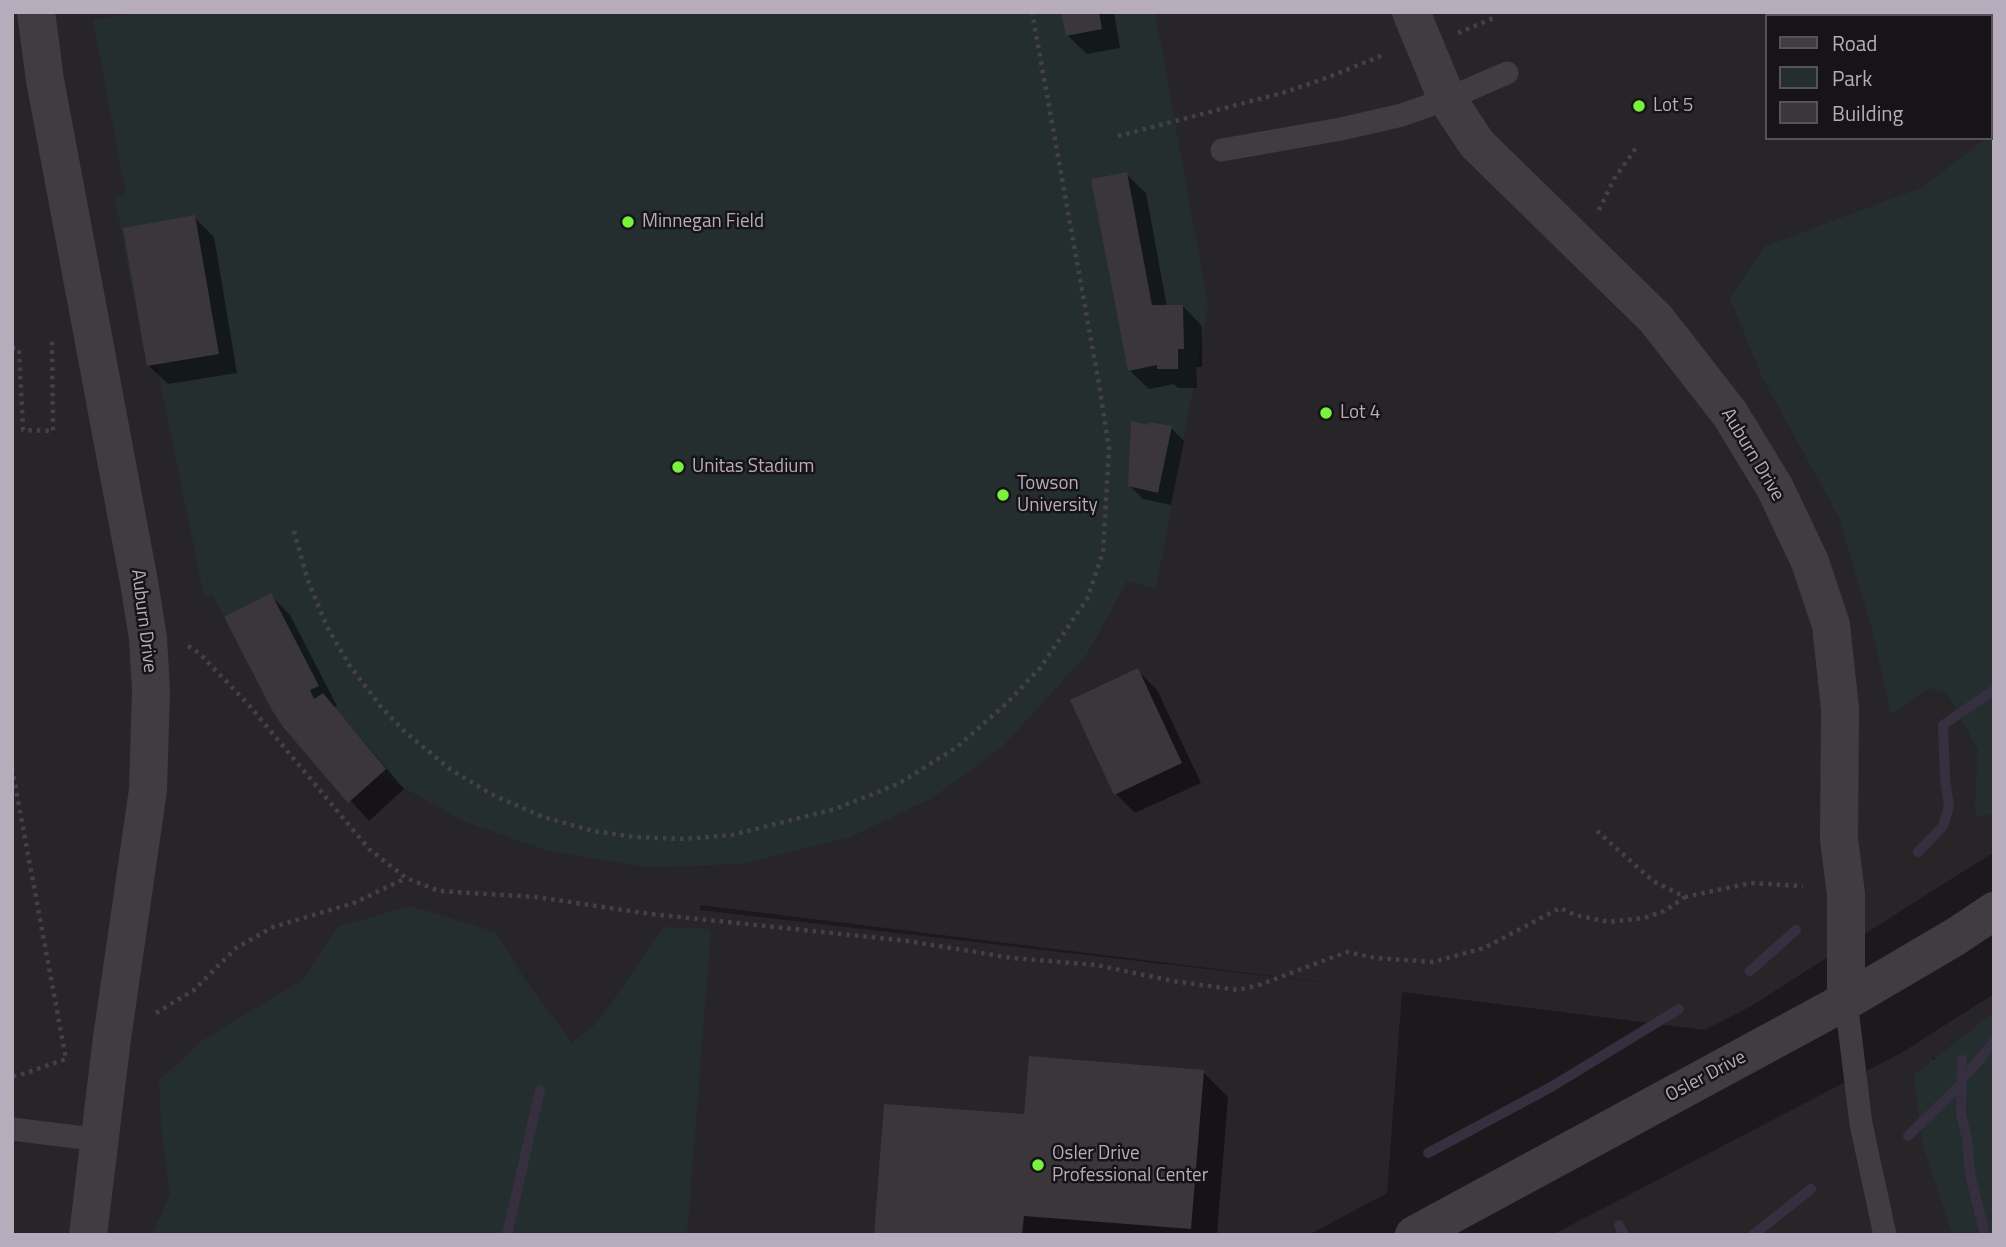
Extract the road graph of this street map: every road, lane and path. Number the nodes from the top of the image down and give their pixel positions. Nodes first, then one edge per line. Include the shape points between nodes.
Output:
1 (36, 12) edge
2 (1032, 12) edge
3 (1496, 18) dead end
4 (1417, 28) edge
5 (1507, 73) dead end
6 (1447, 99) junction
7 (1118, 136) dead end
8 (1636, 148) dead end
9 (1222, 150) dead end
10 (1612, 185) dead end
11 (12, 348) edge
12 (51, 369) dead end
13 (294, 531) dead end
14 (183, 643) dead end
15 (12, 768) edge
16 (1597, 831) dead end
17 (407, 878) junction
18 (1803, 886) dead end
19 (1685, 897) junction
20 (1994, 911) edge
21 (1846, 1001) junction
22 (148, 1018) dead end
23 (12, 1076) edge
24 (12, 1129) edge
25 (101, 1140) junction
26 (89, 1235) edge
27 (1414, 1235) edge
28 (1885, 1235) edge

1 - 25 street, Auburn Drive via 148,638 151,690 148,790
2 - 13 path via 1109,449 1103,552 1087,600 1048,657 1007,703 957,747 898,784 835,809 732,835 634,837 543,817 450,769 381,707 327,627
3 - 4 path via 1479,26
4 - 6 street, Auburn Drive
4 - 7 path via 1391,51 1326,78
5 - 6 lane
6 - 9 lane via 1341,130
6 - 21 street, Auburn Drive via 1477,144 1656,319 1730,414 1775,488 1810,562 1831,625 1840,709 1839,839 1846,894
8 - 10 path
11 - 12 path via 19,349 23,430 53,431
14 - 17 path via 199,653 247,704 369,849
15 - 23 path via 66,1059
16 - 19 path via 1653,881
17 - 19 path via 439,891 536,897 908,941 1012,958 1096,965 1238,990 1347,952 1433,962 1484,948 1560,908 1609,922 1644,918
17 - 22 path via 354,903 273,927 236,948 194,990
18 - 19 path via 1751,883
20 - 21 street, Osler Drive
21 - 27 street, Osler Drive
21 - 28 lane via 1861,1124
24 - 25 lane
25 - 26 street, Auburn Drive

